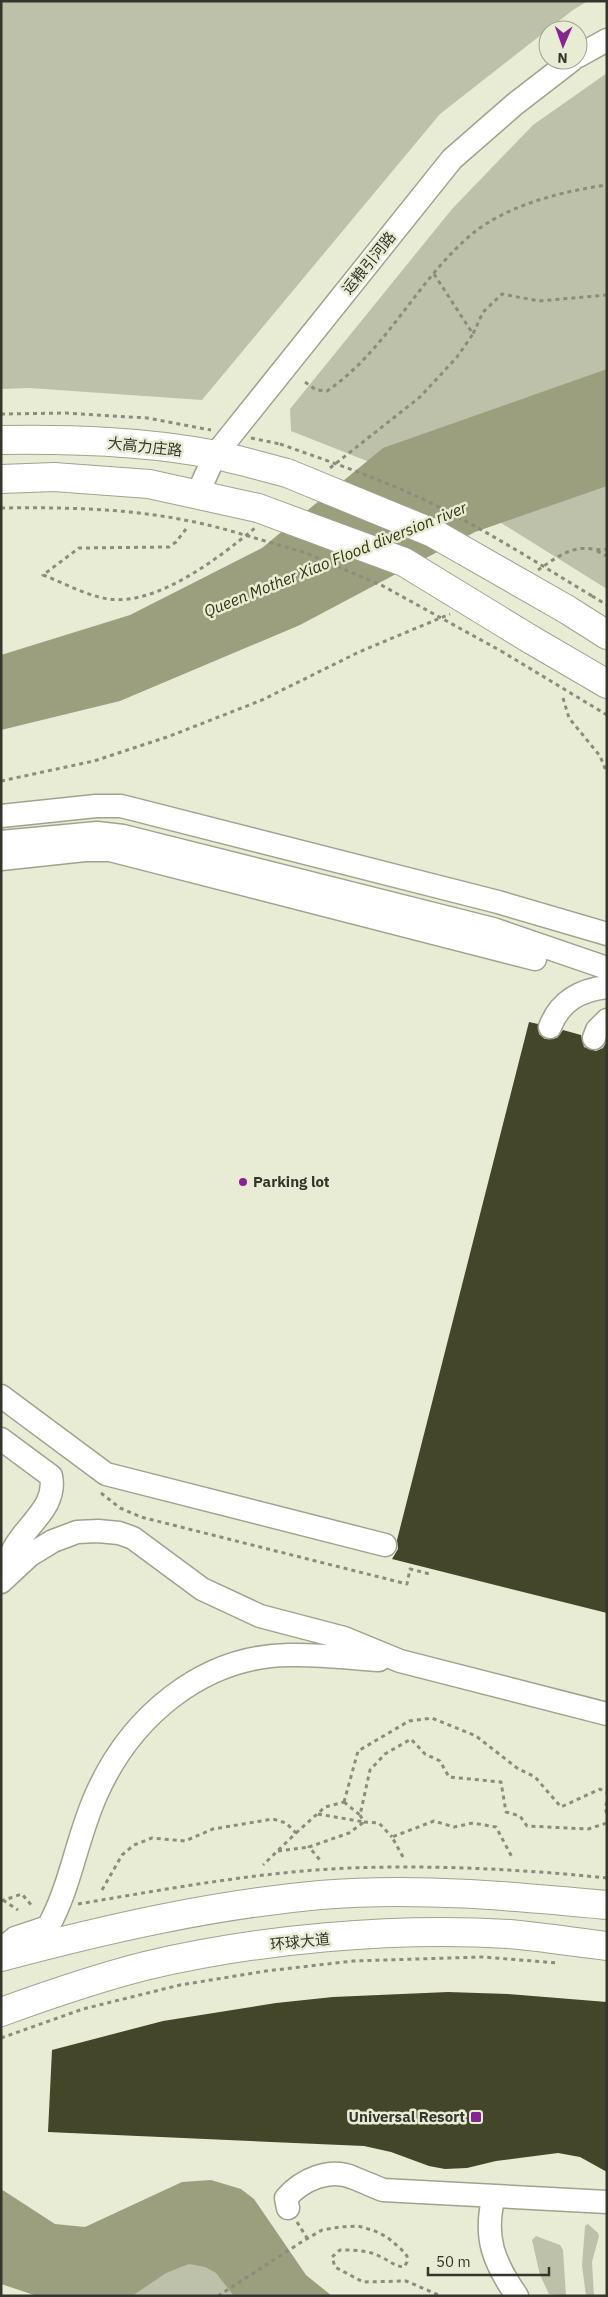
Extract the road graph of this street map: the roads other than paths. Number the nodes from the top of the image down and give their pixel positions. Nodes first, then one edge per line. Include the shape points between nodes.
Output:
1 (607, 40) edge
2 (588, 50) edge
3 (559, 70) edge
4 (1, 440) edge
5 (215, 455) junction
6 (1, 479) edge
7 (197, 495) junction
8 (607, 635) edge
9 (607, 684) edge
10 (1, 816) edge
11 (1, 842) edge
12 (1, 858) edge
13 (607, 934) edge
14 (535, 958) dead end
15 (607, 968) edge
16 (607, 987) edge
17 (607, 1020) edge
18 (550, 1027) dead end
19 (594, 1038) dead end
20 (1, 1396) edge
21 (1, 1439) edge
22 (385, 1545) dead end
23 (1, 1577) edge
24 (1, 1582) edge
25 (400, 1661) junction
26 (607, 1714) edge
27 (607, 1905) edge
28 (607, 1946) edge
29 (1, 1950) edge
30 (1, 1957) edge
31 (1, 2012) edge
32 (494, 2196) junction
33 (607, 2202) edge
34 (288, 2208) dead end
35 (517, 2296) edge

1 - 2 street
3 - 5 street, 运粮引河路 via 452,159
4 - 5 main road, 大高力庄路 via 58,439
5 - 7 street, 运粮引河路
5 - 8 main road, 大高力庄路, bridge via 287,472 433,533
6 - 7 main road via 54,477 148,484
7 - 9 main road, bridge via 258,508 404,562
10 - 13 street via 121,806 498,902
11 - 15 street via 97,832 123,836 493,929
12 - 14 street via 110,850
16 - 18 street via 577,994 565,1002
17 - 19 street
20 - 22 street via 106,1474
21 - 23 street via 51,1476 54,1488 50,1501 15,1546
24 - 25 street via 30,1555 53,1541 77,1532 119,1533 133,1538 202,1589 229,1603 260,1616 344,1638
25 - 26 street
25 - 29 street via 288,1655 250,1660 213,1672 180,1690 140,1724 117,1754 97,1793 80,1836 59,1907 48,1927 15,1938
27 - 30 main road via 439,1893 321,1895 204,1910 100,1931
28 - 31 main road, 环球大道 via 510,1934 436,1933 315,1939 144,1966
32 - 33 street
32 - 34 street via 383,2190 352,2177 321,2175 297,2186 286,2198
32 - 35 street via 490,2212 490,2241 500,2271

